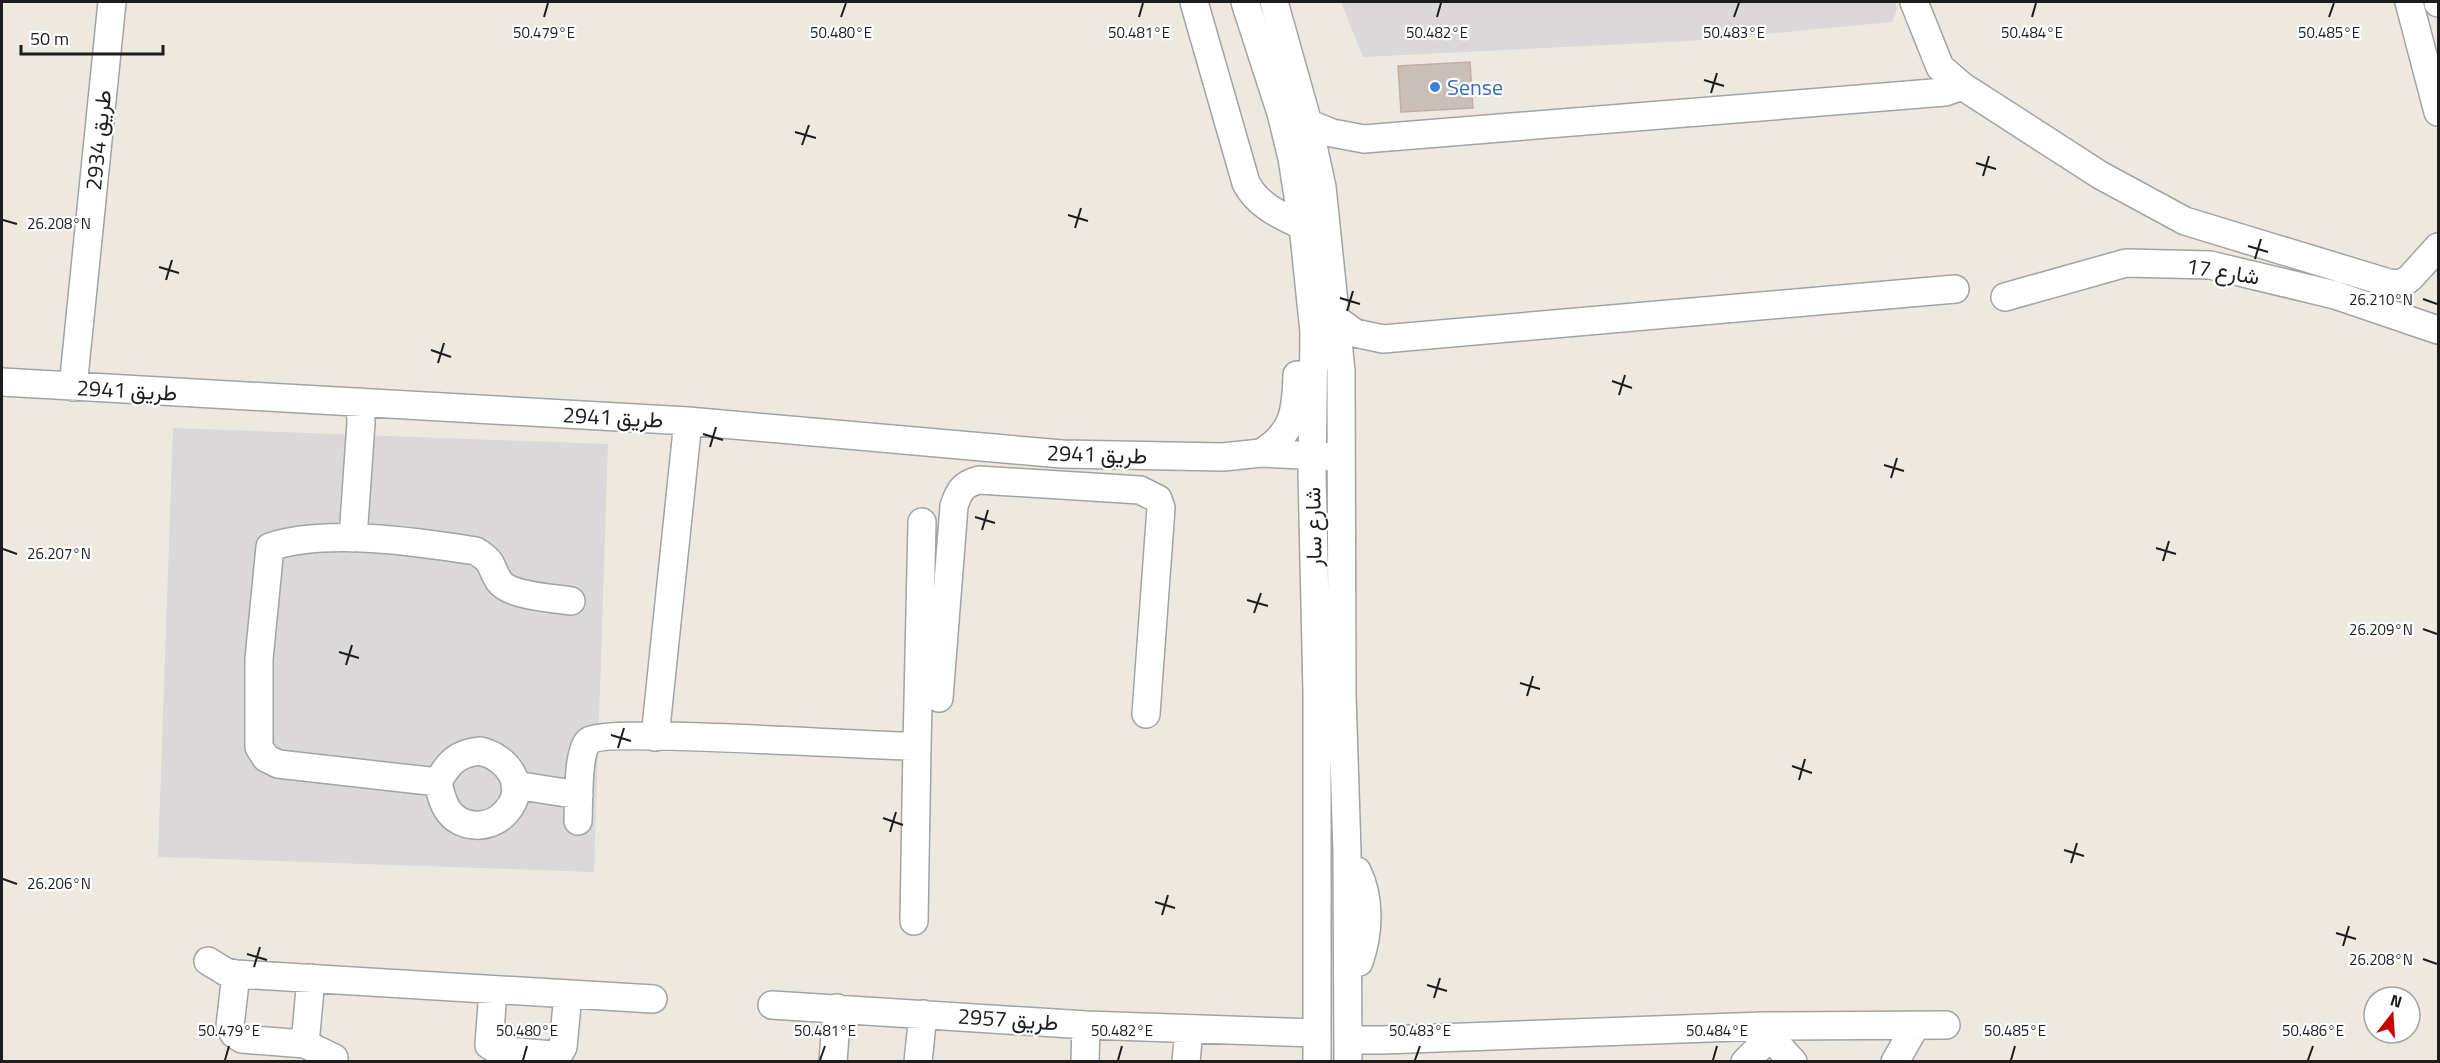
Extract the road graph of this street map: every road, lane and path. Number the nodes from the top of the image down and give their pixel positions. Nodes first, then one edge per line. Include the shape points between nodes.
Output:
1 (112, 2) edge
2 (1194, 2) edge
3 (1245, 2) edge
4 (1274, 2) edge
5 (1914, 2) edge
6 (2409, 2) edge
7 (1962, 86) junction
8 (2439, 112) edge
9 (1308, 123) junction
10 (1364, 139) junction
11 (1322, 187) junction
12 (1303, 226) junction
13 (2439, 247) edge
14 (1310, 280) junction
15 (1955, 289) dead end
16 (2005, 297) dead end
17 (1337, 320) junction
18 (2439, 330) edge
19 (1383, 339) junction
20 (1341, 371) junction
21 (2, 382) edge
22 (73, 387) junction
23 (360, 402) junction
24 (688, 422) junction
25 (1261, 453) junction
26 (1062, 454) junction
27 (1223, 457) junction
28 (1312, 465) junction
29 (1341, 466) junction
30 (1059, 485) junction
31 (922, 522) dead end
32 (352, 538) junction
33 (571, 601) dead end
34 (939, 698) dead end
35 (1146, 714) dead end
36 (656, 737) junction
37 (917, 746) junction
38 (438, 783) junction
39 (515, 785) junction
40 (914, 921) dead end
41 (208, 961) dead end
42 (236, 974) junction
43 (311, 978) junction
44 (493, 990) junction
45 (568, 994) junction
46 (653, 999) dead end
47 (772, 1005) dead end
48 (837, 1008) junction
49 (923, 1014) junction
50 (1086, 1025) junction
51 (1916, 1025) junction
52 (1946, 1025) dead end
53 (1189, 1029) junction
54 (1766, 1031) junction
55 (1316, 1033) junction
56 (305, 1044) junction
57 (1348, 1051) edge
58 (560, 1057) edge
59 (334, 1059) dead end
60 (833, 1062) edge
61 (918, 1062) edge
62 (1085, 1062) edge
63 (1186, 1062) edge
64 (1317, 1062) edge
65 (1745, 1062) edge
66 (1792, 1062) edge
67 (1894, 1062) edge

1 - 22 street, طريق 2934
2 - 12 street via 1246,183 1263,205
3 - 12 street, شارع سار via 1281,113
4 - 9 street, شارع سار
5 - 7 street via 1940,67
6 - 8 street
7 - 10 street via 1933,93
7 - 13 street via 2100,175 2185,221 2401,284
9 - 10 street via 1332,133
9 - 11 street, شارع سار
10 - 11 street via 1335,159
11 - 17 street, شارع سار
12 - 14 street, شارع سار
14 - 25 street via 1301,311 1294,415 1282,438
14 - 28 street, شارع سار via 1314,332
15 - 19 street
16 - 18 street, شارع 17 via 2126,263 2210,264 2335,295
17 - 19 street via 1355,333
17 - 20 street, شارع سار
19 - 20 street via 1363,350
20 - 29 street, شارع سار
21 - 22 street, طريق 2941
22 - 23 street, طريق 2941
23 - 24 street, طريق 2941
23 - 32 street
24 - 26 street, طريق 2941
24 - 36 street
25 - 27 street, طريق 2941
25 - 28 street, طريق 2941
26 - 27 street, طريق 2941
26 - 30 street
27 - 28 street, طريق 2941 via 1260,469
28 - 29 street, طريق 2941
28 - 55 street, شارع سار via 1317,692
29 - 57 street, شارع سار
30 - 34 street via 979,480 960,490 954,506
30 - 35 street via 1140,490 1158,499 1161,508
31 - 37 street
32 - 33 street via 476,551 490,561 500,582 519,593
32 - 38 street via 290,540 270,547 259,659 259,747 266,758 278,764
36 - 37 street
36 - 39 street via 597,737 587,741 582,752 579,808
37 - 40 street
38 - 39 street via 451,762 480,751 508,765
38 - 39 street via 447,810 470,825 484,825 508,811
41 - 42 street
42 - 43 street
42 - 56 street via 230,1026 234,1034 242,1039
43 - 44 street
43 - 56 street
44 - 45 street
44 - 58 street via 488,1041 492,1048
45 - 46 street
45 - 58 street
47 - 48 street, طريق 2957
48 - 49 street, طريق 2957
48 - 60 street
49 - 50 street, طريق 2957
49 - 61 street
50 - 53 street, طريق 2957
50 - 62 street
51 - 52 street
51 - 54 street
51 - 67 street
53 - 55 street, طريق 2957
53 - 63 street
54 - 57 street via 1383,1040
54 - 65 street
54 - 66 street
55 - 64 street, شارع سار
56 - 59 street

